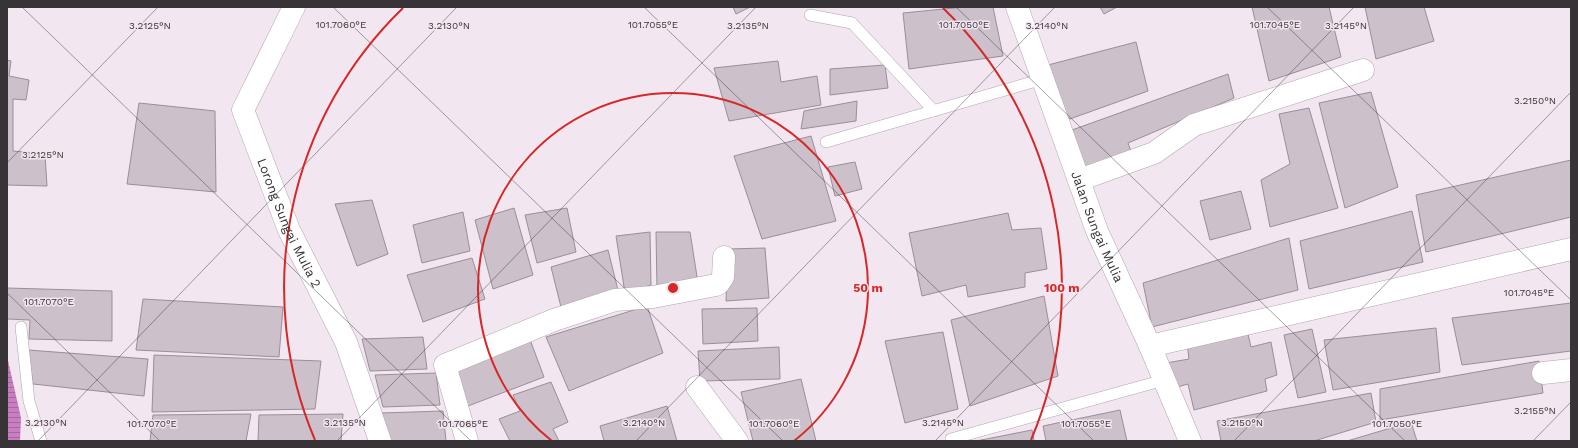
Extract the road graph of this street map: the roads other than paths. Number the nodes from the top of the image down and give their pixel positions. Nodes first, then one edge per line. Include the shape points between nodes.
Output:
1 (294, 7) edge
2 (1018, 7) edge
3 (810, 15) dead end
4 (1363, 70) dead end
5 (1043, 79) junction
6 (934, 111) junction
7 (826, 142) dead end
8 (1079, 180) junction
9 (1571, 248) edge
10 (724, 257) dead end
11 (21, 328) dead end
12 (1150, 346) junction
13 (1571, 370) edge
14 (1543, 373) dead end
15 (1164, 380) junction
16 (697, 387) dead end
17 (968, 438) edge
18 (951, 439) dead end
19 (41, 441) edge
20 (380, 441) edge
21 (467, 441) edge
22 (737, 441) edge
23 (1190, 441) edge

1 - 20 street, Lorong Sungai Mulia 2 via 243,110 289,230 346,342
2 - 5 street, Jalan Sungai Mulia
3 - 6 lane via 852,23
4 - 8 street via 1201,122 1154,153
5 - 6 lane
5 - 8 street, Jalan Sungai Mulia
6 - 7 lane
8 - 12 street, Jalan Sungai Mulia via 1097,232
9 - 12 street
10 - 21 street via 723,277 716,285 653,297 615,300 554,320 445,365
11 - 19 lane via 29,401
12 - 15 street, Jalan Sungai Mulia
13 - 14 street
15 - 17 lane
15 - 23 street, Jalan Sungai Mulia
16 - 22 street
17 - 18 lane

